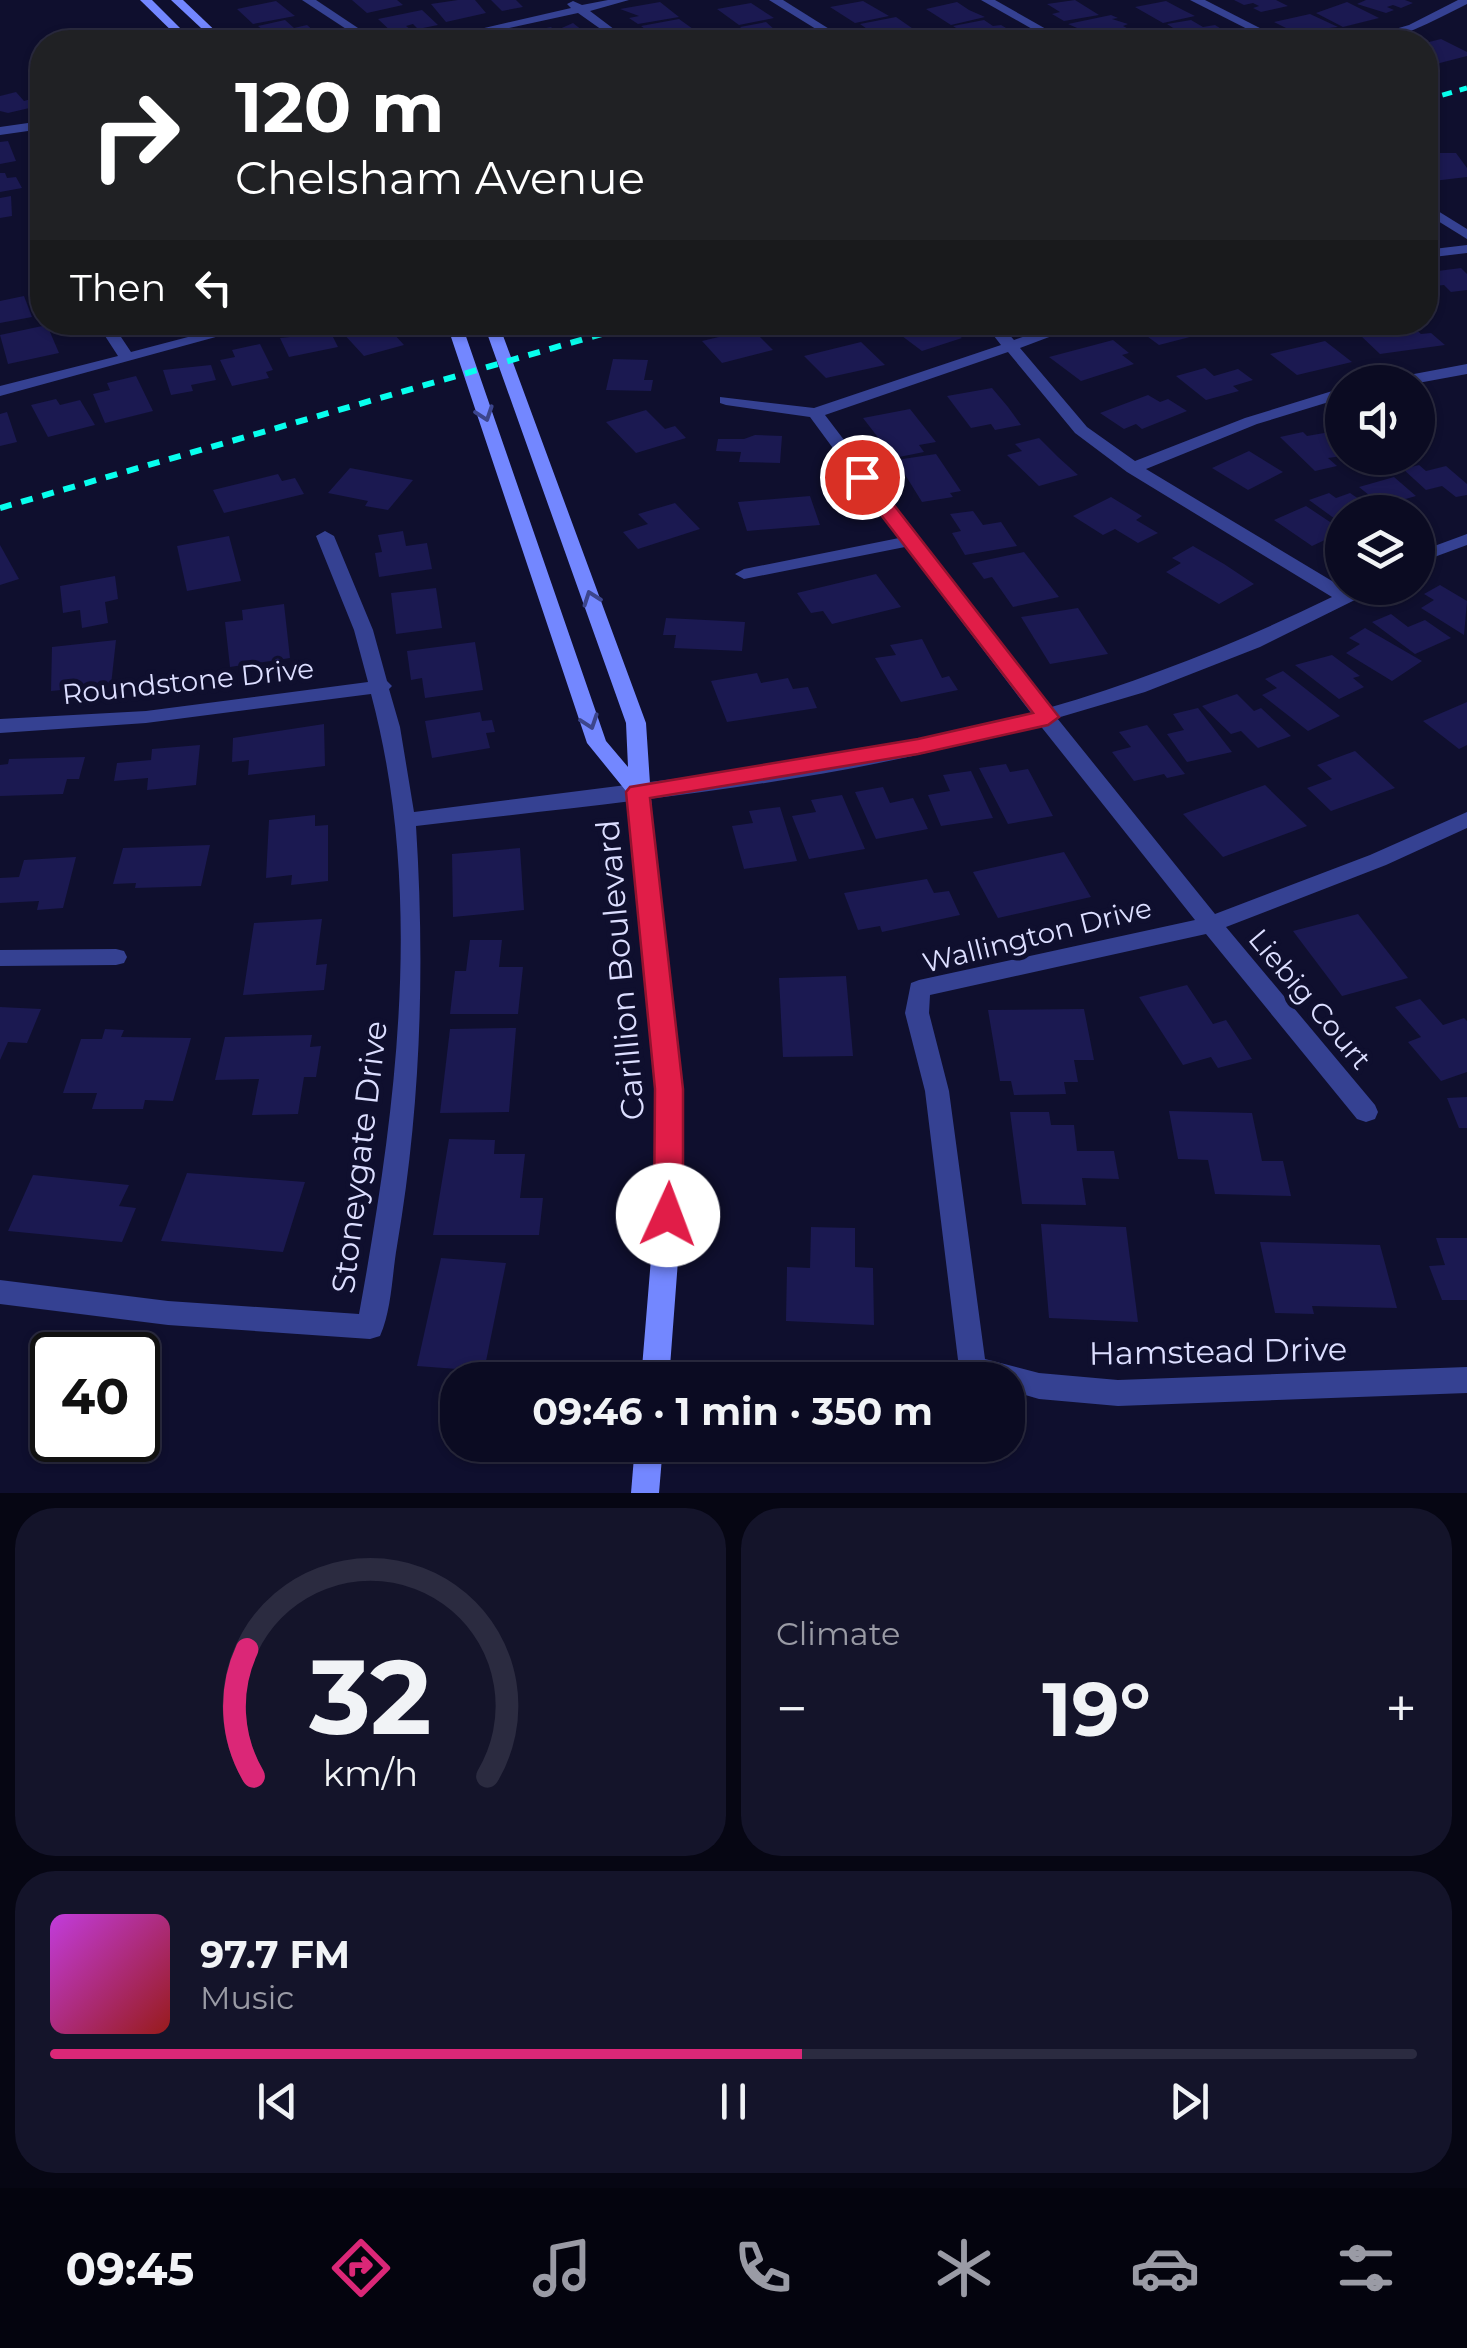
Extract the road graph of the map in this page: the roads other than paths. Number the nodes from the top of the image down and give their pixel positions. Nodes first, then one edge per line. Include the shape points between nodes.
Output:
1 (146, 0) edge
2 (177, 0) edge
3 (308, 0) edge
4 (567, 0) edge
5 (623, 0) edge
6 (775, 0) edge
7 (987, 0) edge
8 (1196, 0) edge
9 (1467, 0) edge
10 (580, 9) junction
11 (176, 30) edge
12 (209, 30) edge
13 (354, 30) edge
14 (485, 30) edge
15 (609, 30) edge
16 (824, 30) edge
17 (1041, 30) edge
18 (1257, 30) edge
19 (1402, 30) edge
20 (30, 126) edge
21 (0, 130) edge
22 (1438, 215) edge
23 (1467, 235) edge
24 (1467, 248) edge
25 (1438, 252) edge
26 (112, 335) edge
27 (215, 335) edge
28 (456, 335) edge
29 (495, 335) edge
30 (1001, 335) edge
31 (1046, 335) edge
32 (1012, 347) junction
33 (127, 358) junction
34 (1467, 370) edge
35 (1435, 376) edge
36 (0, 391) edge
37 (1325, 398) edge
38 (726, 400) dead end
39 (815, 412) junction
40 (1133, 468) junction
41 (326, 536) dead end
42 (1467, 539) edge
43 (908, 541) junction
44 (1435, 551) edge
45 (744, 574) dead end
46 (1325, 576) edge
47 (1330, 605) edge
48 (382, 686) junction
49 (1048, 717) junction
50 (0, 726) edge
51 (638, 792) junction
52 (1467, 819) edge
53 (406, 820) junction
54 (1208, 925) junction
55 (0, 958) edge
56 (116, 958) dead end
57 (1366, 1112) dead end
58 (0, 1292) edge
59 (656, 1362) edge
60 (971, 1362) edge
61 (1467, 1380) edge
62 (1025, 1382) edge
63 (648, 1462) edge
64 (645, 1493) edge

1 - 11 street
2 - 12 street
3 - 13 street
4 - 10 street
5 - 10 street
6 - 16 street
7 - 17 street
8 - 18 street
9 - 19 street
10 - 14 street
10 - 15 street
20 - 21 street
22 - 23 street
24 - 25 street
26 - 33 street
27 - 33 street
28 -> 51 street, Carillion Boulevard via 597,743
51 -> 29 street, Carillion Boulevard via 636,722
30 - 32 street
31 - 32 street
32 - 39 street
32 - 40 street via 1081,430
33 - 36 street
34 - 35 street
37 - 40 street
38 - 39 street
39 - 43 street, Liebig Court
40 - 46 street
41 - 48 street, Stoneygate Drive
42 - 44 street
43 - 45 street
43 - 49 street, Liebig Court
47 - 49 street via 1226,654
48 - 50 street, Roundstone Drive via 146,717
48 - 53 street, Stoneygate Drive
49 - 51 street via 918,746
49 - 54 street, Liebig Court
51 - 53 street
51 - 59 street, Carillion Boulevard via 669,1089 671,1181
52 - 54 street, Wallington Drive
53 - 58 street, Stoneygate Drive via 413,961 407,1083 370,1327
54 - 57 street, Liebig Court
54 - 60 street, Wallington Drive via 919,988
55 - 56 street
61 - 62 street, Hamstead Drive via 1118,1393
63 - 64 street

